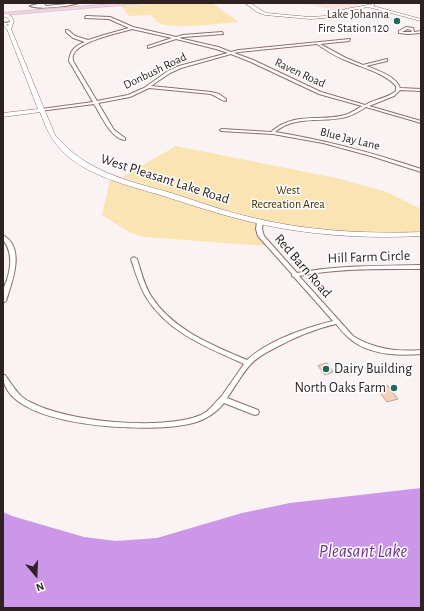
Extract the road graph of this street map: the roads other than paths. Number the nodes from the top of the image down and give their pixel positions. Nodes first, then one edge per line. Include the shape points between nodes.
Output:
1 (123, 3) edge
2 (142, 3) edge
3 (247, 3) edge
4 (359, 3) edge
5 (78, 4) edge
6 (369, 5) edge
7 (45, 6) dead end
8 (3, 13) edge
9 (86, 17) dead end
10 (421, 20) edge
11 (12, 23) junction
12 (3, 24) edge
13 (132, 28) junction
14 (9, 29) junction
15 (67, 31) dead end
16 (413, 32) dead end
17 (421, 32) edge
18 (222, 33) dead end
19 (173, 39) junction
20 (349, 40) dead end
21 (87, 42) junction
22 (317, 43) junction
23 (149, 47) dead end
24 (232, 53) junction
25 (386, 60) dead end
26 (362, 66) junction
27 (149, 87) junction
28 (398, 89) junction
29 (421, 90) edge
30 (37, 100) junction
31 (225, 100) dead end
32 (96, 102) junction
33 (365, 106) junction
34 (42, 113) junction
35 (11, 114) junction
36 (3, 115) edge
37 (421, 122) edge
38 (222, 130) dead end
39 (272, 133) junction
40 (124, 139) dead end
41 (421, 171) edge
42 (260, 222) junction
43 (421, 234) edge
44 (3, 238) edge
45 (134, 259) dead end
46 (421, 267) edge
47 (294, 275) junction
48 (3, 301) edge
49 (337, 322) junction
50 (421, 352) edge
51 (248, 363) junction
52 (3, 377) edge
53 (222, 399) junction
54 (255, 412) dead end

1 - 5 main road
2 - 8 main road
3 - 6 street via 265,14 310,18 325,17
4 - 6 street
5 - 7 street
5 - 8 main road
6 - 10 street
8 - 11 street via 10,17
9 - 13 street, Raven Road via 114,19
11 - 12 street
11 - 14 street
12 - 14 street
13 - 19 street, Raven Road
13 - 21 street
14 - 30 street, West Pleasant Lake Road
15 - 21 street via 74,38
16 - 17 street
18 - 19 street via 186,35
19 - 23 street, Raven Road
19 - 24 street, Raven Road
20 - 22 street, Donbush Road
21 - 32 street via 74,50 70,59
22 - 24 street, Donbush Road
22 - 26 street
24 - 27 street, Donbush Road via 180,67
24 - 33 street, Raven Road via 315,91
25 - 26 street
26 - 28 street via 391,80
27 - 31 street via 211,93
27 - 32 street, Donbush Road via 129,96
28 - 29 street
28 - 33 street, Blue Jay Lane via 391,96
30 - 34 street, West Pleasant Lake Road
30 - 35 street via 30,108
32 - 34 street, Donbush Road
32 - 40 street via 112,131
33 - 37 street, Raven Road
33 - 39 street, Blue Jay Lane via 344,116 289,122
34 - 35 street
34 - 42 street, West Pleasant Lake Road via 52,135 64,150 88,167 128,182
35 - 36 street
38 - 39 street, Blue Jay Lane
39 - 41 street, Blue Jay Lane via 356,149
42 - 43 street, West Pleasant Lake Road via 340,234
42 - 47 street, Red Barn Road via 261,236
44 - 48 street via 12,247 14,262
45 - 51 street via 147,295 160,314 176,328 198,341
46 - 47 street, Hill Farm Circle via 338,269
47 - 49 street, Red Barn Road
49 - 50 street via 357,341 374,349 394,353
49 - 51 street via 296,333 265,350
51 - 53 street
52 - 53 street via 18,397 36,408 72,418 115,424 142,426 192,421 207,414
53 - 54 street

